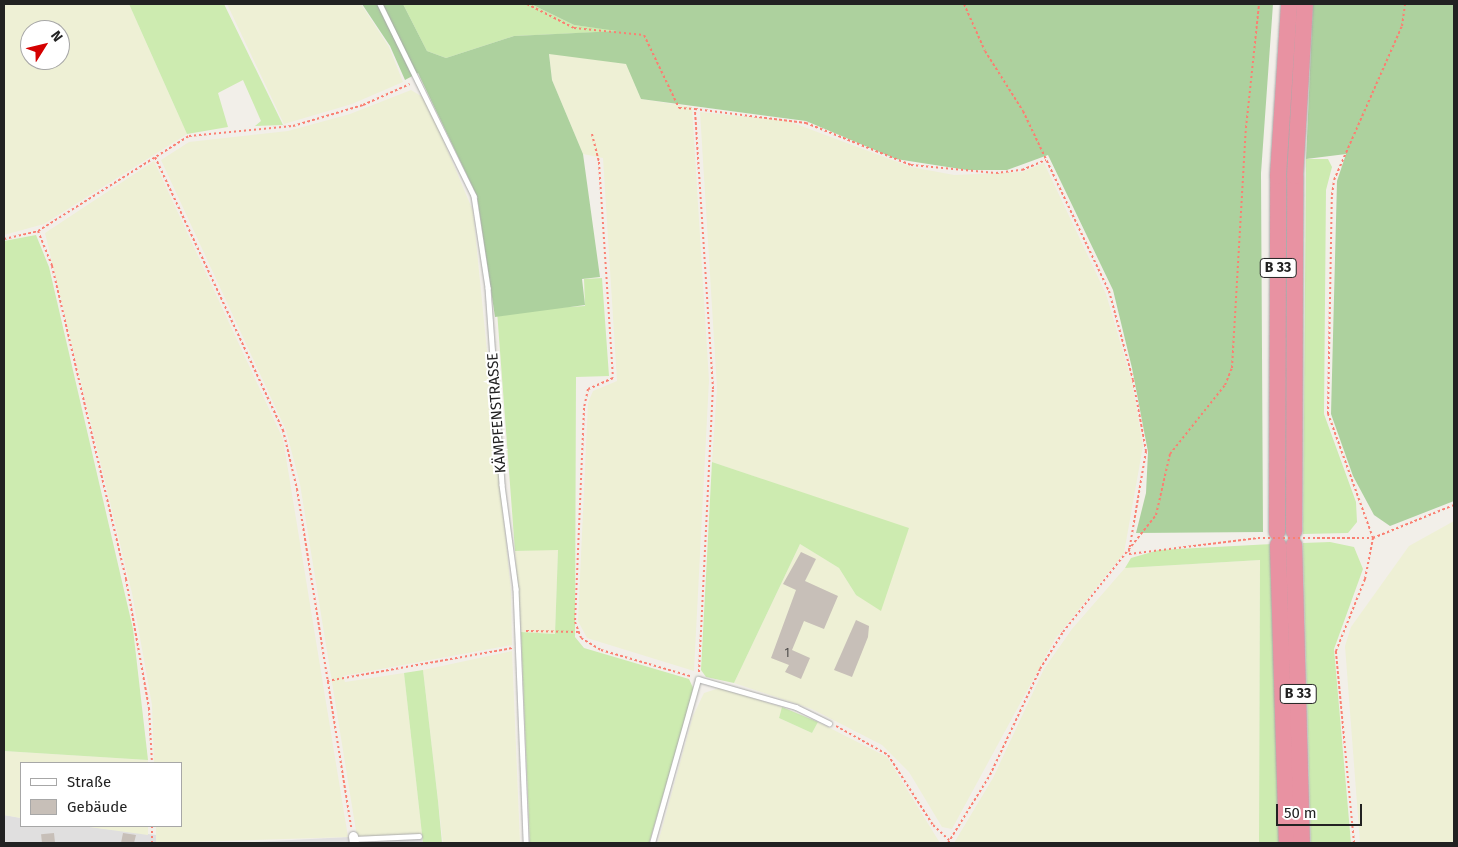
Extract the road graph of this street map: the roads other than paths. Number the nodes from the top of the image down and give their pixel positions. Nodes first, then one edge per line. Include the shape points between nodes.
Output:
1 (380, 4) edge
2 (1289, 4) edge
3 (1305, 4) edge
4 (829, 723) road end
5 (419, 836) dead end
6 (353, 840) edge
7 (526, 843) edge
8 (652, 843) edge
9 (1287, 843) edge
10 (1302, 843) edge

1 - 7 lane, KÄMPFENSTRASSE via 474,196 488,288 516,630
2 - 9 highway, B 33 via 1278,176 1278,539
3 - 10 highway, B 33 via 1295,176 1294,538
4 - 8 lane via 796,707 698,679
5 - 6 lane

